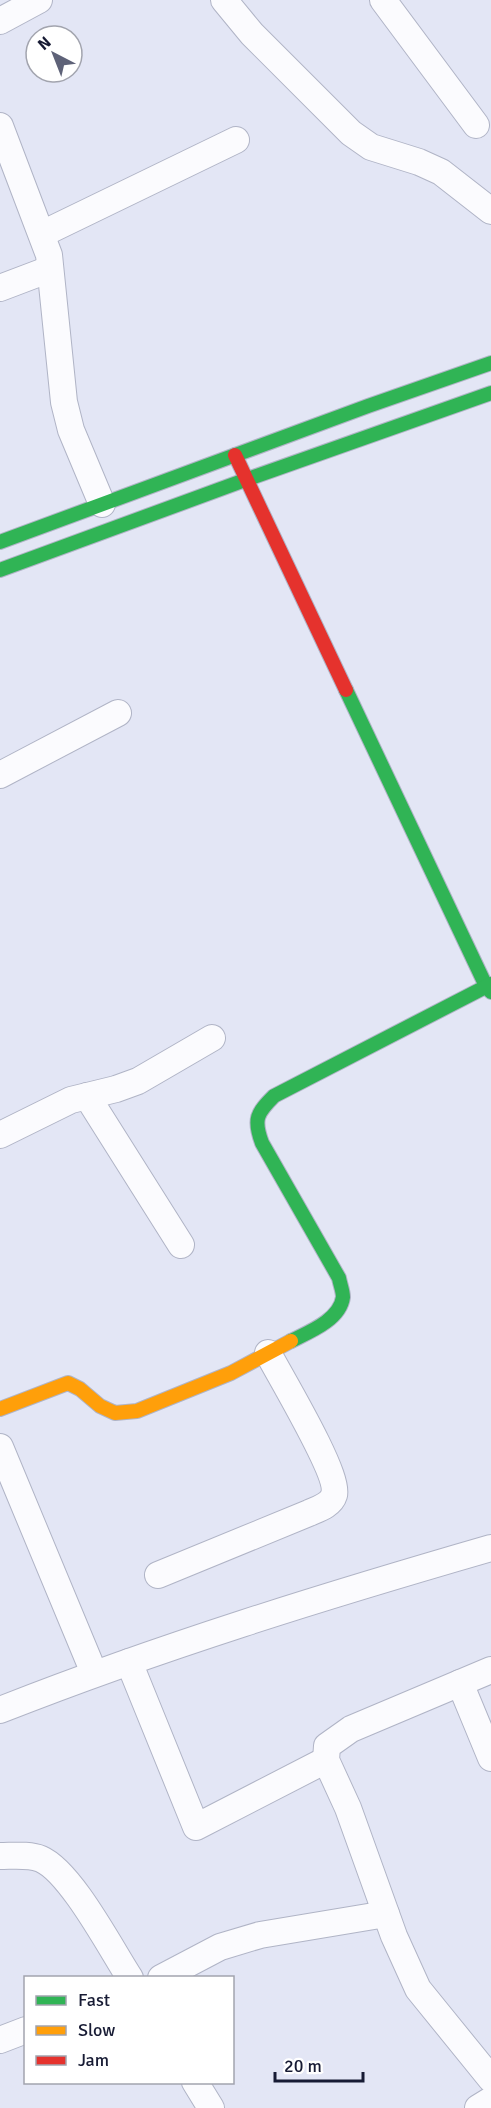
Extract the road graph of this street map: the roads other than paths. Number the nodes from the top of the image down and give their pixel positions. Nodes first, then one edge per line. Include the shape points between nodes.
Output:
1 (39, 0) edge
2 (224, 0) edge
3 (383, 0) edge
4 (0, 21) edge
5 (476, 125) dead end
6 (0, 126) edge
7 (236, 140) dead end
8 (491, 211) edge
9 (42, 234) junction
10 (50, 269) junction
11 (0, 288) edge
12 (491, 363) edge
13 (491, 393) edge
14 (235, 455) junction
15 (245, 480) junction
16 (102, 504) junction
17 (0, 542) edge
18 (0, 570) edge
19 (118, 713) dead end
20 (0, 775) edge
21 (489, 988) edge
22 (212, 1038) dead end
23 (87, 1096) junction
24 (0, 1135) edge
25 (182, 1245) dead end
26 (268, 1353) junction
27 (0, 1409) edge
28 (0, 1447) edge
29 (491, 1548) edge
30 (158, 1575) dead end
31 (129, 1662) junction
32 (491, 1670) edge
33 (94, 1673) junction
34 (460, 1683) junction
35 (0, 1710) edge
36 (491, 1758) edge
37 (326, 1760) junction
38 (0, 1856) edge
39 (386, 1914) junction
40 (129, 1976) edge
41 (162, 1976) edge
42 (24, 2031) edge
43 (0, 2040) edge
44 (491, 2079) edge
45 (196, 2084) edge
46 (491, 2100) edge
47 (211, 2108) edge
48 (478, 2108) edge

1 - 4 street
2 - 8 street via 252,34 351,133 370,147 441,172
3 - 5 street
6 - 9 street
7 - 9 street
9 - 10 street
10 - 11 street
10 - 16 street via 64,402 71,430
12 - 14 main road
13 - 15 main road
14 - 15 main road
14 - 16 main road
15 - 18 main road
15 - 21 main road
16 - 17 main road
19 - 20 street
21 - 26 main road via 274,1096 258,1113 255,1126 262,1143 339,1278 343,1295 338,1311 314,1329
22 - 23 street via 138,1081
23 - 24 street
23 - 25 street
26 - 27 main road via 231,1373 137,1411 116,1413 68,1383
26 - 30 street via 327,1463 334,1494 328,1503 309,1513
28 - 33 street
29 - 31 street via 347,1589
31 - 33 street
31 - 37 street via 196,1827
32 - 34 street
33 - 35 street
34 - 36 street
34 - 37 street via 351,1729 327,1746
37 - 39 street via 348,1808
38 - 40 street via 42,1860 58,1871
39 - 41 street via 260,1935 220,1947
39 - 44 street via 418,1989
42 - 43 street
45 - 47 street
46 - 48 street

